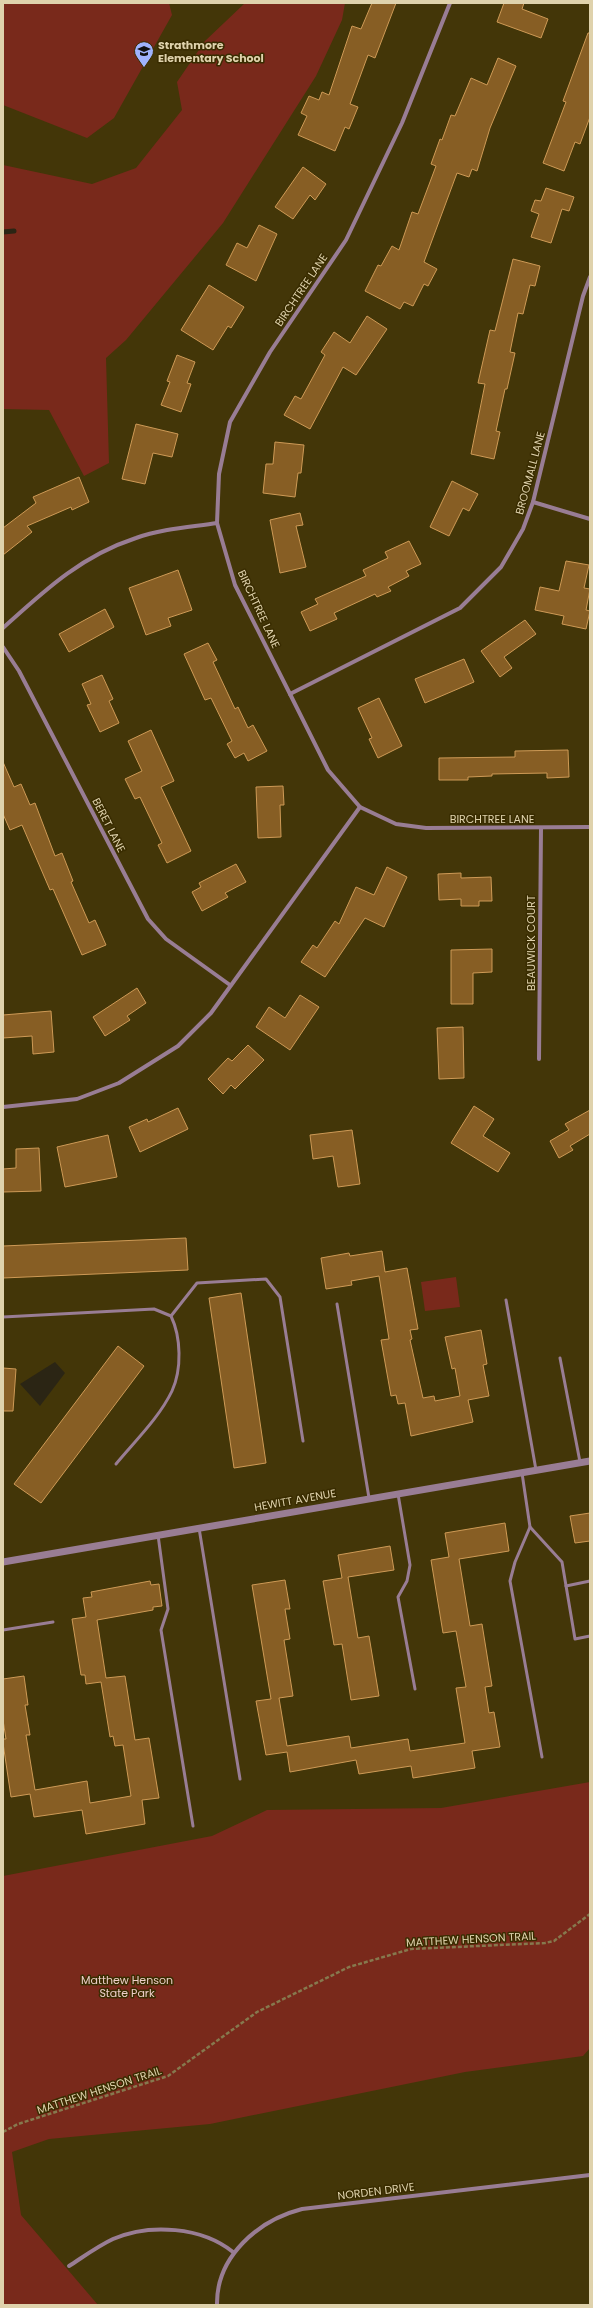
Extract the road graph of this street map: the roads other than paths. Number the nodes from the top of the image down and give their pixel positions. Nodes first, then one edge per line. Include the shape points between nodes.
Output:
1 (450, 3) edge
2 (590, 277) edge
3 (533, 502) junction
4 (590, 519) edge
5 (217, 523) junction
6 (3, 628) edge
7 (3, 647) edge
8 (290, 694) junction
9 (360, 807) junction
10 (590, 827) edge
11 (541, 828) junction
12 (230, 985) junction
13 (539, 1058) dead end
14 (3, 1107) edge
15 (506, 1300) dead end
16 (337, 1304) dead end
17 (171, 1316) junction
18 (3, 1317) edge
19 (560, 1358) dead end
20 (303, 1441) dead end
21 (590, 1461) edge
22 (580, 1463) junction
23 (116, 1464) dead end
24 (536, 1470) junction
25 (522, 1473) junction
26 (398, 1494) junction
27 (370, 1499) junction
28 (530, 1527) junction
29 (199, 1528) junction
30 (158, 1535) junction
31 (3, 1562) edge
32 (590, 1582) edge
33 (566, 1586) junction
34 (53, 1622) dead end
35 (3, 1630) edge
36 (590, 1636) edge
37 (415, 1689) dead end
38 (542, 1757) dead end
39 (240, 1779) dead end
40 (193, 1826) dead end
41 (590, 2175) edge
42 (233, 2252) junction
43 (69, 2266) dead end
44 (217, 2305) edge

1 - 5 street, BIRCHTREE LANE via 402,123 346,240 270,352 230,422 219,474
2 - 3 street, BROOMALL LANE via 583,296
3 - 4 street
3 - 8 street, BROOMALL LANE via 523,529 500,567 460,608
5 - 6 street via 137,537 100,553 59,577
5 - 8 street, BIRCHTREE LANE via 235,585
7 - 12 street, BERET LANE via 19,671 148,919 166,939
8 - 9 street, BIRCHTREE LANE via 328,770
9 - 11 street, BIRCHTREE LANE via 396,824 426,828
9 - 12 street
10 - 11 street, BIRCHTREE LANE
11 - 13 street, BEAUWICK COURT
12 - 14 street via 211,1013 178,1046 119,1083 77,1099
15 - 24 lane
16 - 27 lane
17 - 18 lane via 154,1309
17 - 20 lane via 198,1283 266,1279 280,1297
17 - 23 lane via 177,1329 178,1364 172,1390 150,1424
19 - 22 lane
21 - 22 street, HEWITT AVENUE
22 - 24 street, HEWITT AVENUE
24 - 25 street, HEWITT AVENUE
25 - 26 street, HEWITT AVENUE
25 - 28 lane
26 - 27 street, HEWITT AVENUE
26 - 37 lane via 410,1565 407,1581 398,1597
27 - 29 street, HEWITT AVENUE
28 - 33 lane via 562,1562
28 - 38 lane via 510,1581
29 - 30 street, HEWITT AVENUE
29 - 39 lane
30 - 31 street, HEWITT AVENUE
30 - 40 lane via 168,1608 161,1630
32 - 33 lane
33 - 36 lane via 575,1639
34 - 35 lane
41 - 42 street, NORDEN DRIVE via 302,2209 272,2220
42 - 43 street via 222,2243 195,2234 174,2230 137,2231 104,2244
42 - 44 street, NORDEN DRIVE via 222,2275

